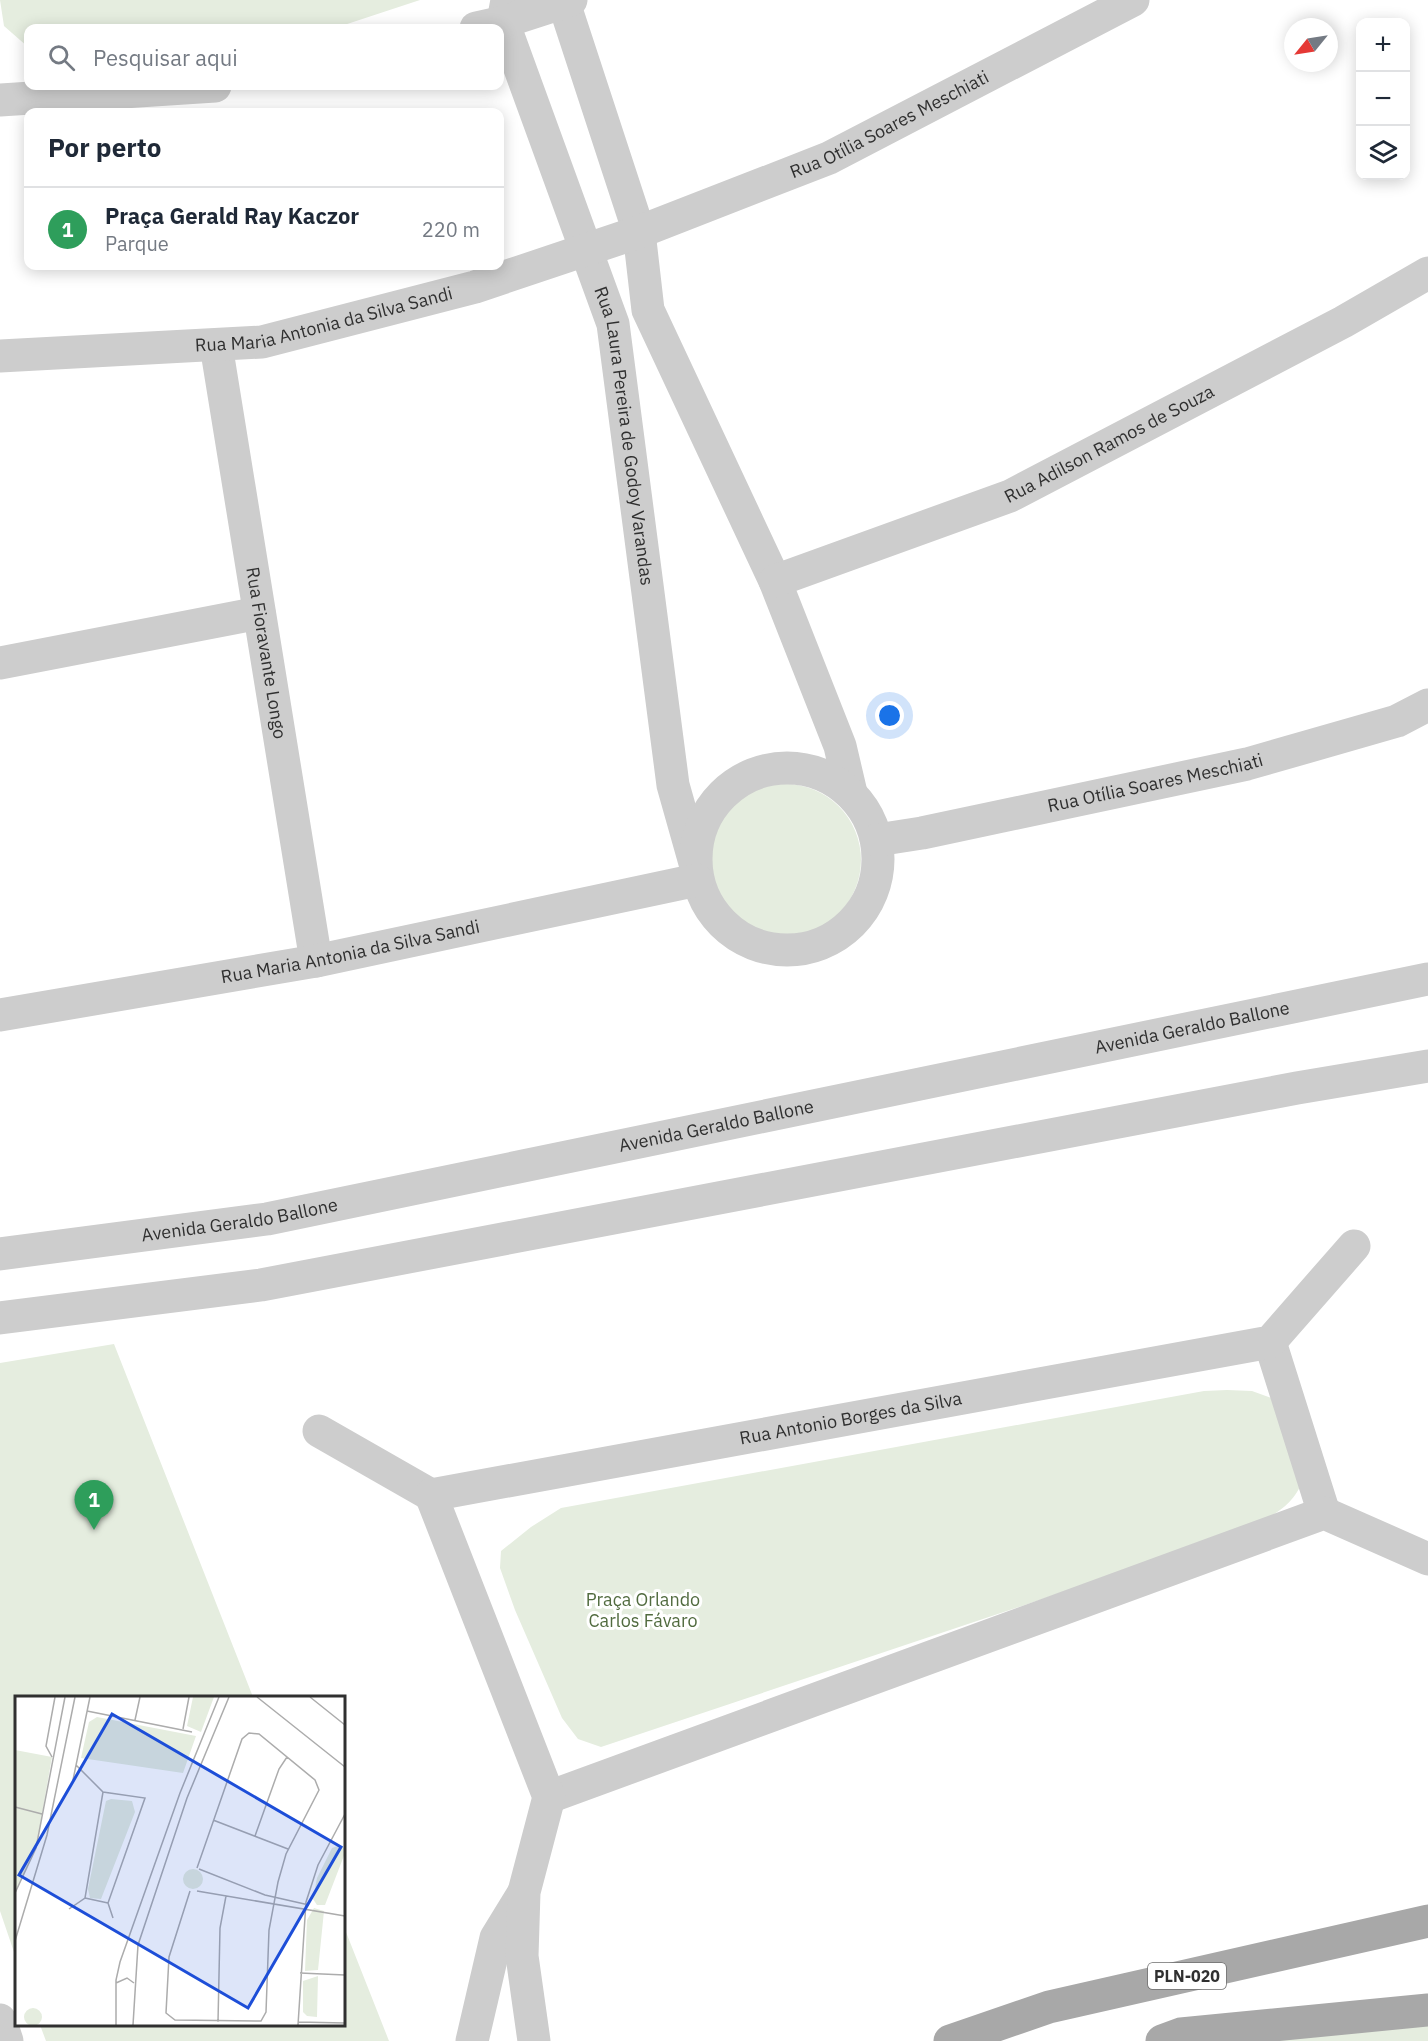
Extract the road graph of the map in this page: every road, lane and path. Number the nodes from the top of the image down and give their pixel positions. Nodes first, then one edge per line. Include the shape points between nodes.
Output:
1 (1133, 0) edge
2 (565, 1) edge
3 (495, 17) edge
4 (504, 40) edge
5 (154, 90) edge
6 (0, 100) edge
7 (639, 232) junction
8 (586, 249) junction
9 (1428, 273) edge
10 (216, 345) junction
11 (0, 356) edge
12 (775, 581) junction
13 (259, 613) junction
14 (0, 663) edge
15 (1428, 705) edge
16 (851, 794) junction
17 (877, 840) junction
18 (696, 871) junction
19 (316, 961) junction
20 (1428, 979) edge
21 (0, 1015) edge
22 (1428, 1066) edge
23 (1354, 1246) dead end
24 (0, 1254) edge
25 (0, 1318) edge
26 (1270, 1342) junction
27 (319, 1431) dead end
28 (431, 1495) junction
29 (1324, 1513) junction
30 (1428, 1559) edge
31 (549, 1797) junction
32 (524, 1892) junction
33 (1428, 1921) edge
34 (1428, 2010) edge
35 (0, 2020) edge
36 (8, 2041) edge
37 (472, 2041) edge
38 (534, 2041) edge
39 (950, 2041) edge
40 (1161, 2041) edge

1 - 7 street, Rua Otília Soares Meschiati via 829,158
2 - 3 street
2 - 7 street
4 - 8 street, Rua Laura Pereira de Godoy Varandas
5 - 6 street
7 - 8 street, Rua Maria Antonia da Silva Sandi
7 - 12 street via 648,310
8 - 10 street, Rua Maria Antonia da Silva Sandi via 453,293 262,342
8 - 18 street, Rua Laura Pereira de Godoy Varandas via 613,324 673,785
9 - 12 street, Rua Adilson Ramos de Souza via 1343,322 1010,496
10 - 11 street, Rua Maria Antonia da Silva Sandi
10 - 13 street, Rua Fioravante Longo
12 - 16 street via 840,746
13 - 14 street
13 - 19 street, Rua Fioravante Longo
15 - 17 street, Rua Otília Soares Meschiati via 1397,721 1247,764
16 - 17 street via 862,807
16 - 18 street via 820,773 784,767 749,775 719,796 700,827
17 - 18 street via 878,869 871,897 855,921 833,939 807,949 778,951 750,944 726,928 708,906
18 - 19 street, Rua Maria Antonia da Silva Sandi
19 - 21 street, Rua Maria Antonia da Silva Sandi
20 - 24 street, Avenida Geraldo Ballone via 267,1219
22 - 25 street via 261,1285
23 - 26 street
26 - 28 street, Rua Antonio Borges da Silva
26 - 29 street
27 - 28 street
28 - 31 street
29 - 30 street
29 - 31 street
31 - 32 street
32 - 37 street via 496,1938
32 - 38 street via 522,1956
33 - 39 main road, PLN-020 via 1049,2007
34 - 40 main road via 1180,2034
35 - 36 street

